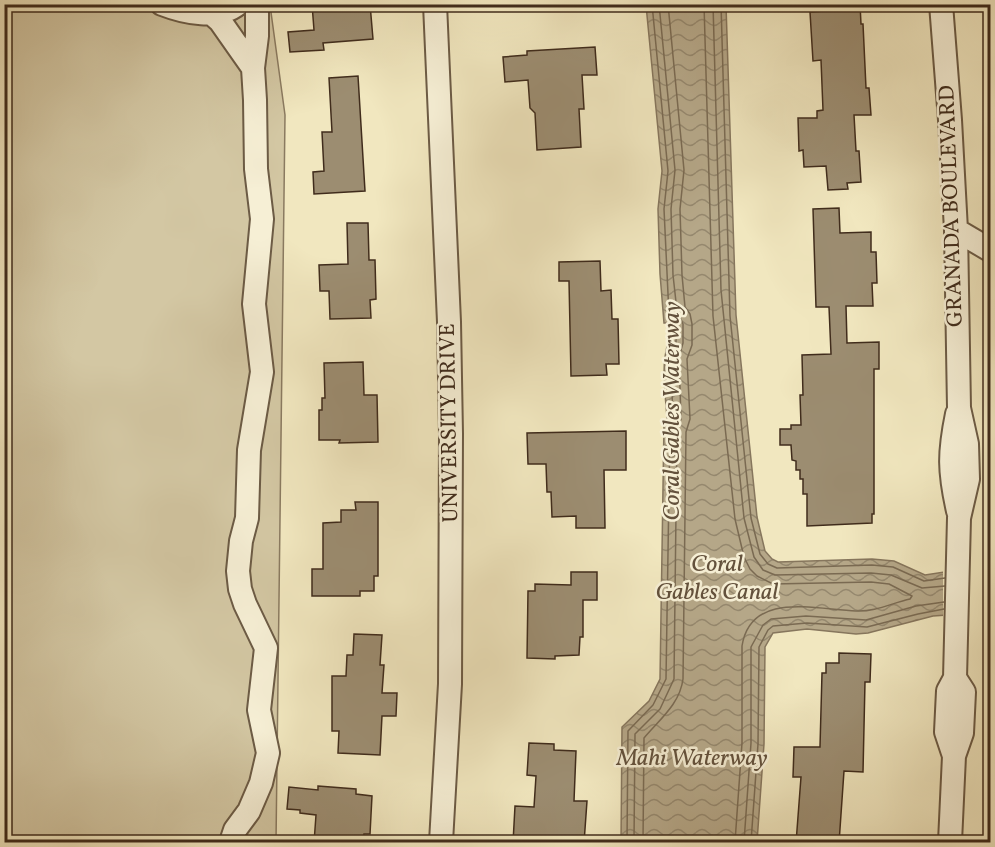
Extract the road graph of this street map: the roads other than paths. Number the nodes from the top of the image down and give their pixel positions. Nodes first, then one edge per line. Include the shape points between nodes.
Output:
1 (162, 4) edge
2 (238, 4) edge
3 (257, 4) edge
4 (435, 4) edge
5 (941, 4) edge
6 (212, 14) junction
7 (253, 68) junction
8 (956, 230) junction
9 (990, 250) edge
10 (231, 843) edge
11 (441, 843) edge
12 (950, 843) edge

1 - 6 street
2 - 6 street
3 - 7 street
4 - 11 street, UNIVERSITY DRIVE via 451,434 450,684
5 - 8 street, GRANADA BOULEVARD
6 - 7 street
7 - 10 street via 256,169 262,213 254,304 262,372 249,450 247,518 238,571 245,604 266,648 259,710 268,753 261,783
8 - 9 street
8 - 12 street, GRANADA BOULEVARD via 959,408 951,445 951,478 959,518 959,562 956,678 948,691 946,732 954,756

